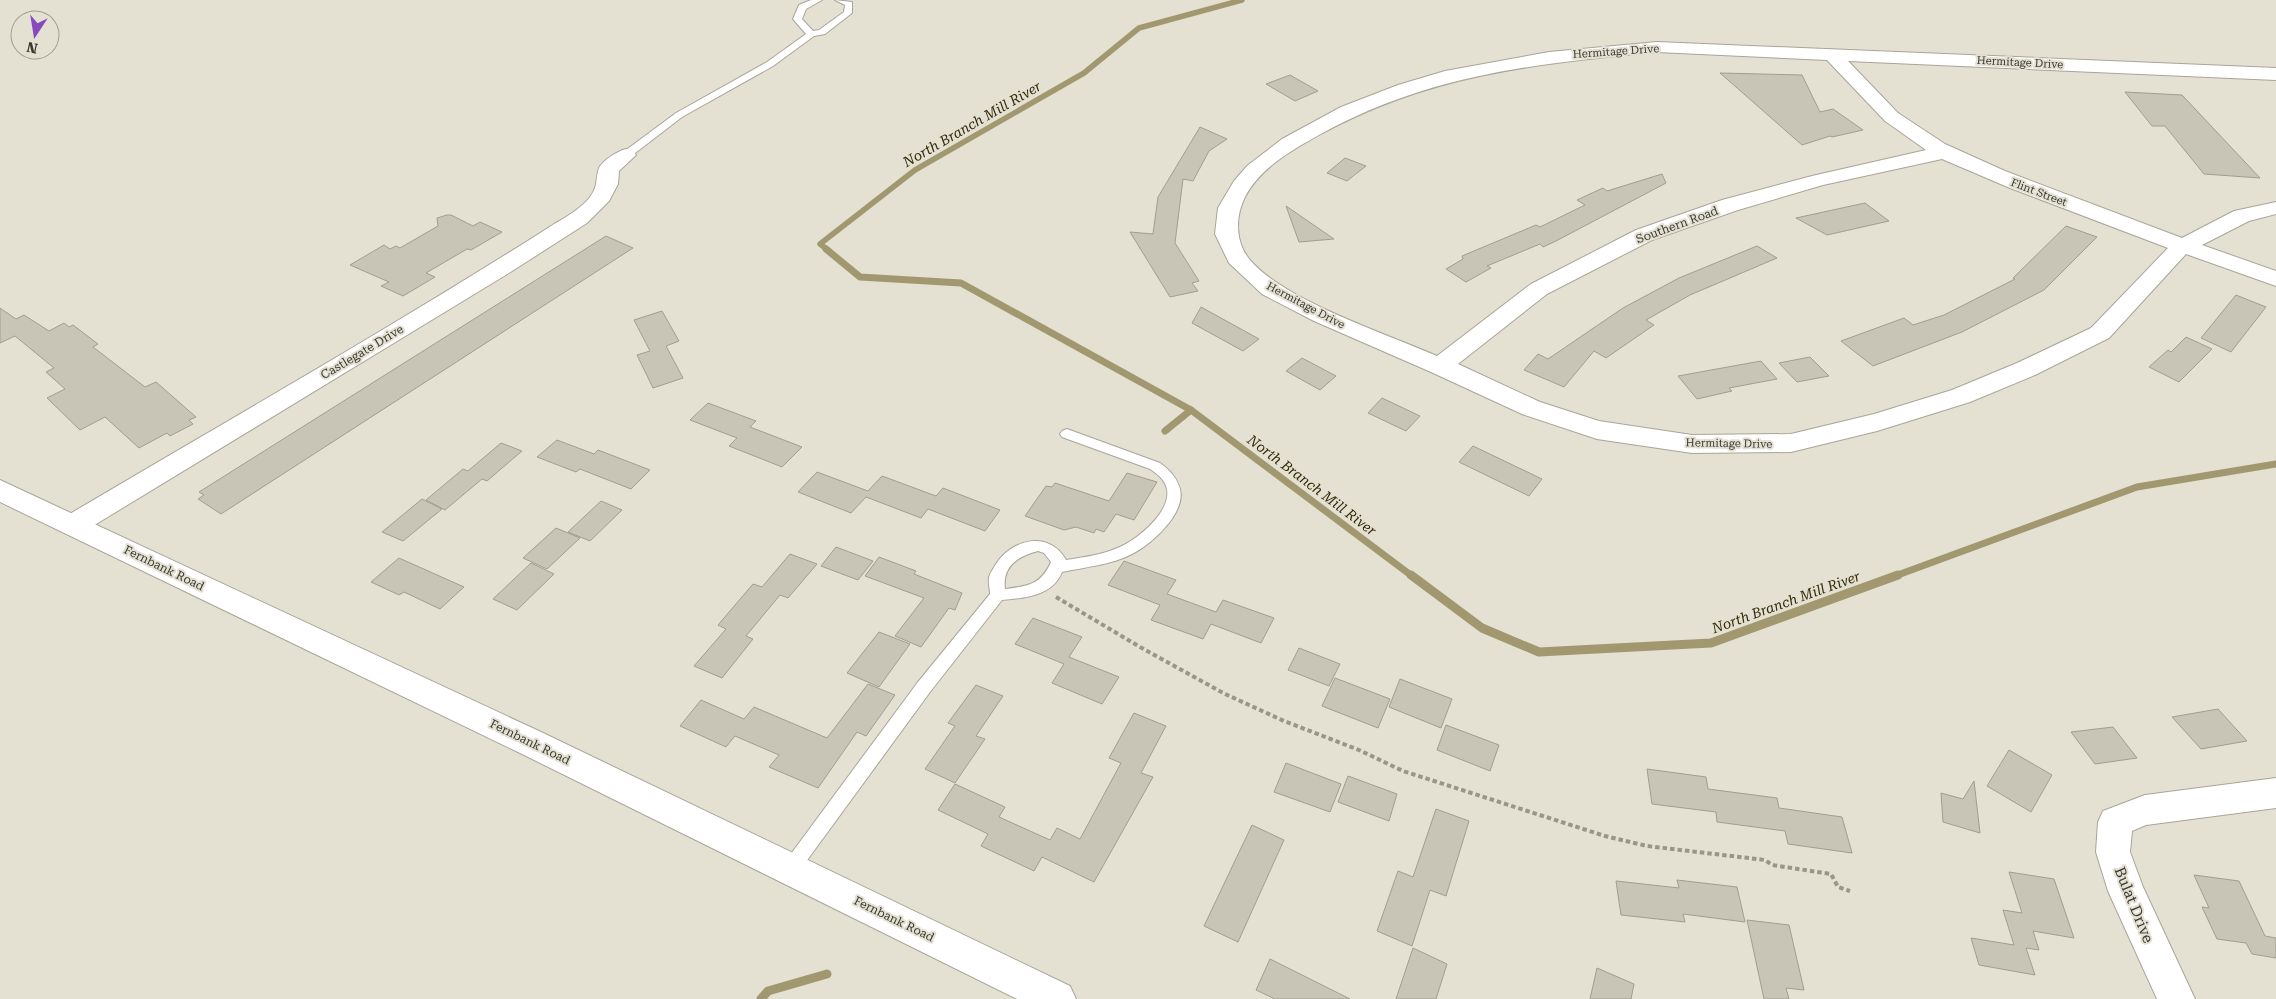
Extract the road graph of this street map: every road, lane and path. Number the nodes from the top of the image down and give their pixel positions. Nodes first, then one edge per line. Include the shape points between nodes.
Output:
1 (818, 0) edge
2 (840, 0) edge
3 (812, 34) junction
4 (1832, 54) junction
5 (2276, 74) edge
6 (1945, 152) junction
7 (626, 155) joint
8 (2276, 208) edge
9 (2182, 246) junction
10 (2276, 279) edge
11 (1440, 366) junction
12 (1067, 434) dead end
13 (0, 490) edge
14 (73, 524) junction
15 (1056, 568) junction
16 (1039, 587) junction
17 (998, 595) junction
18 (2276, 793) edge
19 (791, 868) junction
20 (1850, 891) dead end
21 (1057, 999) edge
22 (2176, 999) edge

1 - 3 lane via 802,8 797,19
2 - 3 lane via 849,4 848,13 822,32
3 - 7 lane via 770,64 679,114
4 - 5 street, Hermitage Drive
4 - 6 street, Flint Street via 1901,125
4 - 11 street, Hermitage Drive via 1657,47 1549,57 1445,76 1348,111 1290,142 1254,170 1241,185 1229,208 1226,234 1240,263 1270,289 1322,316
6 - 9 street, Flint Street via 2008,180
6 - 11 street, Southern Road via 1819,180 1730,205 1644,235 1539,289
7 - 14 street, Castlegate Drive via 609,169 608,184 598,202 579,218 476,284
8 - 9 street via 2242,216
9 - 10 street, Flint Street
9 - 11 street, Hermitage Drive via 2100,333 1961,396 1877,422 1791,443 1692,444 1597,430 1531,408
12 - 15 lane via 1166,472 1174,484 1176,496 1154,531 1127,550
13 - 14 street, Fernbank Road
14 - 19 street, Fernbank Road
15 - 16 lane via 1052,577
15 - 17 lane via 1059,561 1048,548 1024,549 1007,559 996,577
16 - 17 lane
16 - 20 path via 1209,686 1404,771 1605,836 1647,846 1765,860 1772,865 1831,874 1838,887
17 - 19 lane via 924,687
18 - 22 street, Bulat Drive via 2145,810 2115,822 2113,852 2126,891
19 - 21 street, Fernbank Road

